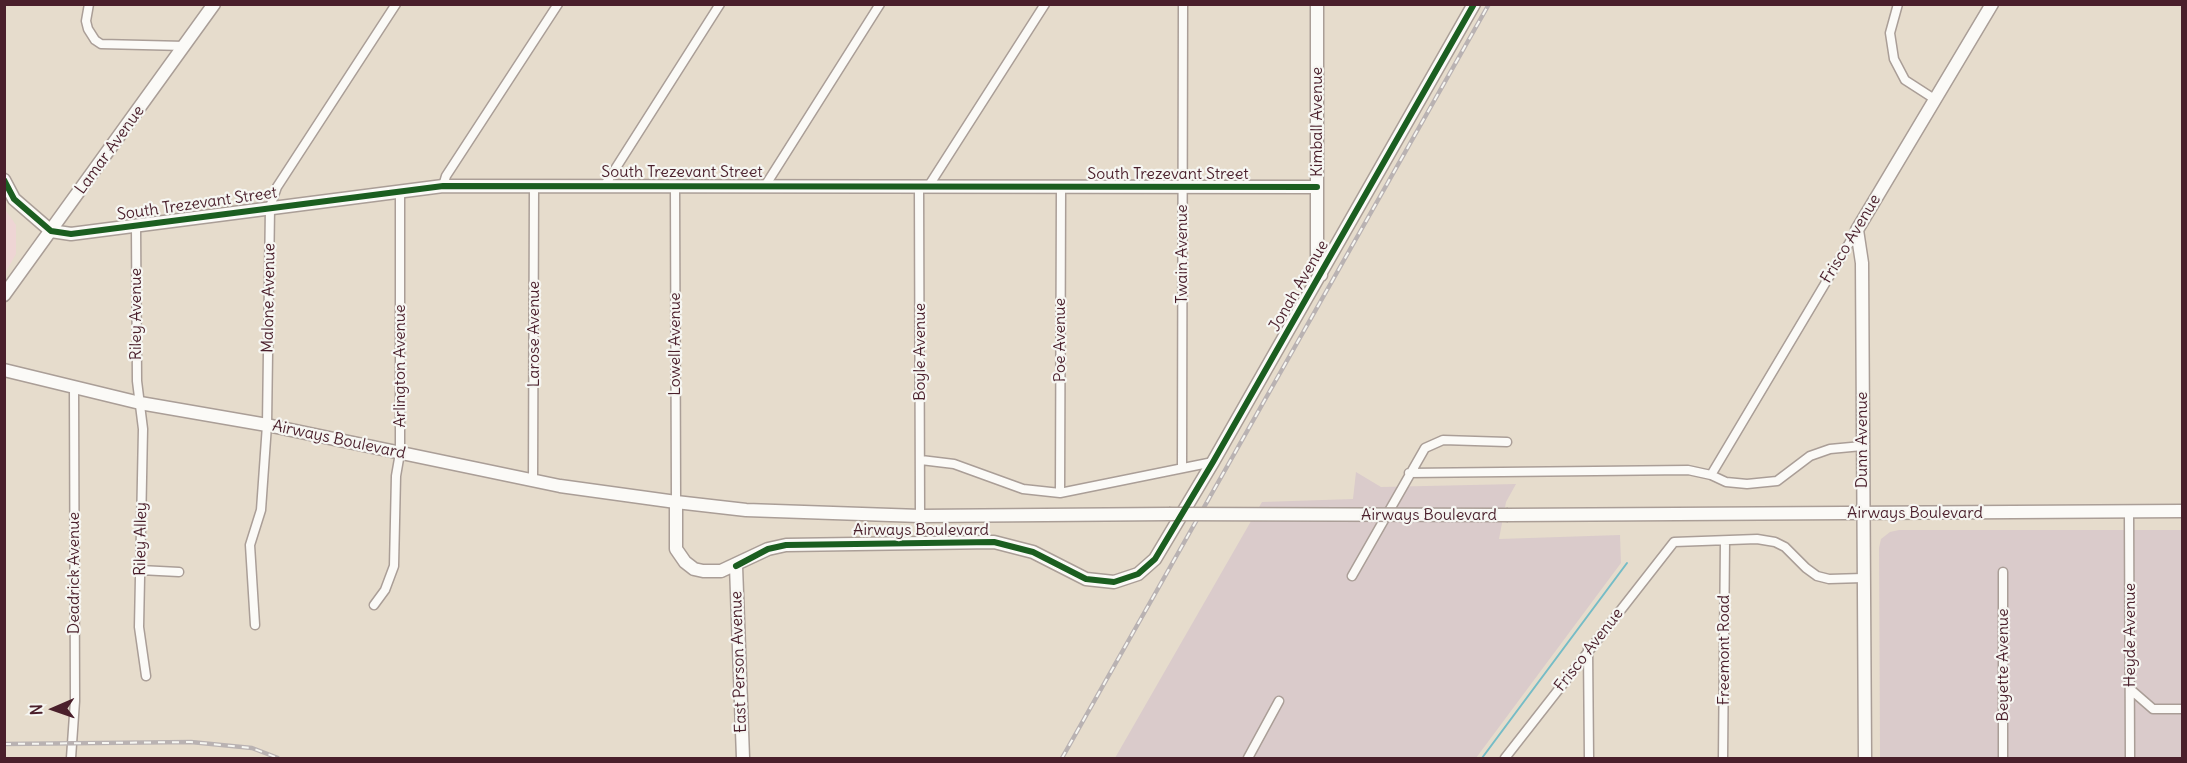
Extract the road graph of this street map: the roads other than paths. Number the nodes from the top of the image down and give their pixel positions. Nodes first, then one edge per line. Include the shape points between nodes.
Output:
1 (89, 4) edge
2 (214, 4) edge
3 (396, 4) edge
4 (558, 4) edge
5 (720, 4) edge
6 (880, 4) edge
7 (1045, 4) edge
8 (1183, 4) edge
9 (1317, 4) edge
10 (1474, 4) edge
11 (1898, 4) edge
12 (1992, 4) edge
13 (185, 46) junction
14 (1936, 100) junction
15 (4, 180) edge
16 (605, 185) junction
17 (443, 186) junction
18 (765, 186) junction
19 (534, 187) junction
20 (675, 187) junction
21 (923, 187) junction
22 (1182, 187) junction
23 (1317, 187) junction
24 (1061, 188) junction
25 (400, 192) junction
26 (270, 207) junction
27 (136, 226) junction
28 (1857, 230) junction
29 (51, 231) junction
30 (1321, 275) junction
31 (6, 290) edge
32 (4, 370) edge
33 (74, 386) junction
34 (140, 403) junction
35 (267, 425) junction
36 (1507, 442) dead end
37 (1862, 446) junction
38 (400, 453) junction
39 (921, 460) junction
40 (1213, 462) junction
41 (1182, 468) junction
42 (1409, 473) junction
43 (1711, 475) junction
44 (533, 480) junction
45 (1060, 493) junction
46 (676, 502) junction
47 (2182, 511) edge
48 (2129, 512) junction
49 (1862, 513) junction
50 (920, 516) junction
51 (1725, 541) junction
52 (736, 566) junction
53 (140, 570) junction
54 (179, 572) dead end
55 (2003, 572) dead end
56 (1138, 574) joint
57 (1352, 576) dead end
58 (1863, 578) junction
59 (374, 605) dead end
60 (255, 626) dead end
61 (1588, 649) junction
62 (146, 676) dead end
63 (2130, 689) junction
64 (1279, 701) dead end
65 (2182, 709) edge
66 (71, 759) edge
67 (743, 759) edge
68 (1248, 759) edge
69 (1505, 759) edge
70 (1589, 759) edge
71 (1724, 759) edge
72 (1865, 759) edge
73 (2003, 759) edge
74 (2130, 759) edge

1 - 13 street via 88,28 101,44
2 - 13 street, Lamar Avenue
3 - 26 street, Malone Avenue via 276,187
4 - 17 street
5 - 16 street
6 - 18 street
7 - 21 street
8 - 22 street, Twain Avenue
9 - 23 street, Kimball Avenue
10 - 30 street, Jonah Avenue
11 - 14 street via 1890,33 1894,59 1905,80
12 - 14 street, Frisco Avenue
13 - 29 street, Lamar Avenue
14 - 28 street, Frisco Avenue
15 - 29 street via 14,199
16 - 19 street, South Trezevant Street
16 - 20 street, South Trezevant Street
17 - 19 street, South Trezevant Street
17 - 25 street, South Trezevant Street
18 - 20 street, South Trezevant Street
18 - 21 street, South Trezevant Street
19 - 44 street, Larose Avenue
20 - 46 street, Lowell Avenue
21 - 24 street, South Trezevant Street
21 - 39 street, Boyle Avenue
22 - 23 street, South Trezevant Street
22 - 24 street, South Trezevant Street
22 - 41 street, Twain Avenue
23 - 30 street, Kimball Avenue via 1317,263
24 - 45 street, Poe Avenue
25 - 26 street, South Trezevant Street
25 - 38 street, Arlington Avenue
26 - 27 street, South Trezevant Street
26 - 35 street, Malone Avenue
27 - 29 street, South Trezevant Street via 71,234
27 - 34 street, Riley Avenue
28 - 37 street, Dunn Avenue via 1862,263
28 - 43 street, Frisco Avenue
29 - 31 street, Lamar Avenue
30 - 40 street, Jonah Avenue
32 - 33 street, Airways Boulevard
33 - 34 street, Airways Boulevard
33 - 66 street, Deadrick Avenue via 75,701
34 - 35 street, Airways Boulevard
34 - 53 street, Riley Alley
35 - 38 street, Airways Boulevard
35 - 60 street, Malone Avenue via 261,510 250,545
36 - 42 street via 1435,442 1425,448
37 - 43 street via 1830,449 1810,456 1777,481 1746,484 1726,482
37 - 49 street, Dunn Avenue
38 - 44 street, Airways Boulevard
38 - 59 street, Arlington Avenue via 394,566
39 - 45 street via 954,464 1023,489
39 - 50 street, Boyle Avenue
40 - 41 street
40 - 56 street, Jonah Avenue via 1155,560
41 - 45 street
42 - 43 street via 1688,470
42 - 57 street
44 - 46 street, Airways Boulevard
46 - 50 street, Airways Boulevard via 747,510
46 - 52 street, Airways Boulevard via 676,549 685,562 703,571
47 - 48 street, Airways Boulevard
48 - 49 street, Airways Boulevard
48 - 63 street, Heyde Avenue
49 - 50 street, Airways Boulevard, bridge
49 - 58 street, Dunn Avenue
51 - 58 street via 1775,542 1817,576
51 - 61 street, Frisco Avenue via 1674,542
51 - 71 street, Freemont Road
52 - 56 street, Airways Boulevard via 768,549 786,545 994,542 1033,552 1086,579 1114,582
52 - 67 street, East Person Avenue
53 - 54 street
53 - 62 street, Riley Alley via 139,627
55 - 73 street, Beyette Avenue
58 - 72 street, Dunn Avenue
61 - 69 street, Frisco Avenue
61 - 70 street
63 - 65 street via 2153,709
63 - 74 street, Heyde Avenue
64 - 68 street

